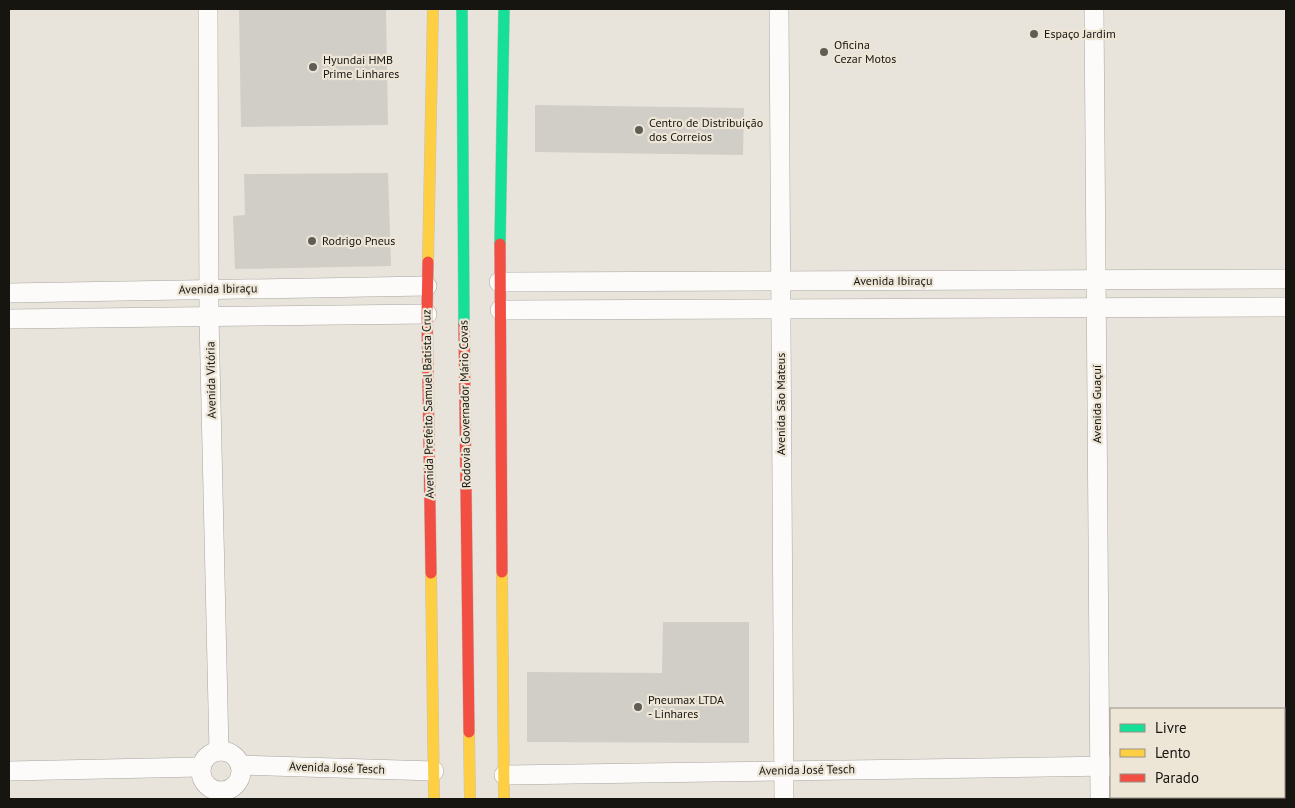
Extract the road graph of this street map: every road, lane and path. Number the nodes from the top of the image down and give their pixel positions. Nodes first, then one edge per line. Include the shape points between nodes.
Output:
1 (208, 9) edge
2 (433, 9) edge
3 (462, 9) edge
4 (504, 9) edge
5 (779, 9) edge
6 (1094, 9) edge
7 (1286, 279) edge
8 (1096, 280) junction
9 (781, 281) junction
10 (499, 282) junction
11 (427, 286) junction
12 (209, 290) junction
13 (9, 293) edge
14 (1096, 307) junction
15 (1286, 307) edge
16 (781, 309) junction
17 (500, 310) junction
18 (427, 314) junction
19 (210, 317) junction
20 (9, 319) edge
21 (219, 751) junction
22 (240, 765) junction
23 (1106, 766) edge
24 (200, 768) junction
25 (9, 771) edge
26 (434, 771) junction
27 (784, 771) junction
28 (504, 774) junction
29 (221, 795) edge
30 (434, 799) edge
31 (470, 799) edge
32 (504, 799) edge
33 (784, 799) edge
34 (1100, 799) edge

1 - 12 street, Avenida Vitória
2 - 11 main road, Avenida Prefeito Samuel Batista Cruz
3 - 31 main road, Rodovia Governador Mário Covas
4 - 10 main road
5 - 9 street, Avenida São Mateus
6 - 8 street, Avenida Guaçuí
7 - 8 street, Avenida Ibiraçu
8 - 9 street, Avenida Ibiraçu
8 - 14 street, Avenida Guaçuí
9 - 10 street, Avenida Ibiraçu
9 - 16 street, Avenida São Mateus
10 - 17 main road
11 - 12 street, Avenida Ibiraçu
11 - 18 main road, Avenida Prefeito Samuel Batista Cruz
12 - 13 street, Avenida Ibiraçu
12 - 19 street, Avenida Vitória
14 - 15 street
14 - 16 street
14 - 23 street, Avenida Guaçuí
16 - 17 street
16 - 27 street, Avenida São Mateus
17 - 28 main road
18 - 19 street
18 - 26 main road, Avenida Prefeito Samuel Batista Cruz
19 - 20 street
19 - 21 street, Avenida Vitória
21 - 22 street via 232,754
21 - 24 street via 206,756
22 - 26 street, Avenida José Tesch
22 - 29 street via 240,779
23 - 27 street, Avenida José Tesch
23 - 34 street, Avenida Guaçuí
24 - 25 street
24 - 29 street via 206,786
26 - 30 main road, Avenida Prefeito Samuel Batista Cruz
27 - 28 street, Avenida José Tesch
27 - 33 street, Avenida São Mateus
28 - 32 main road

